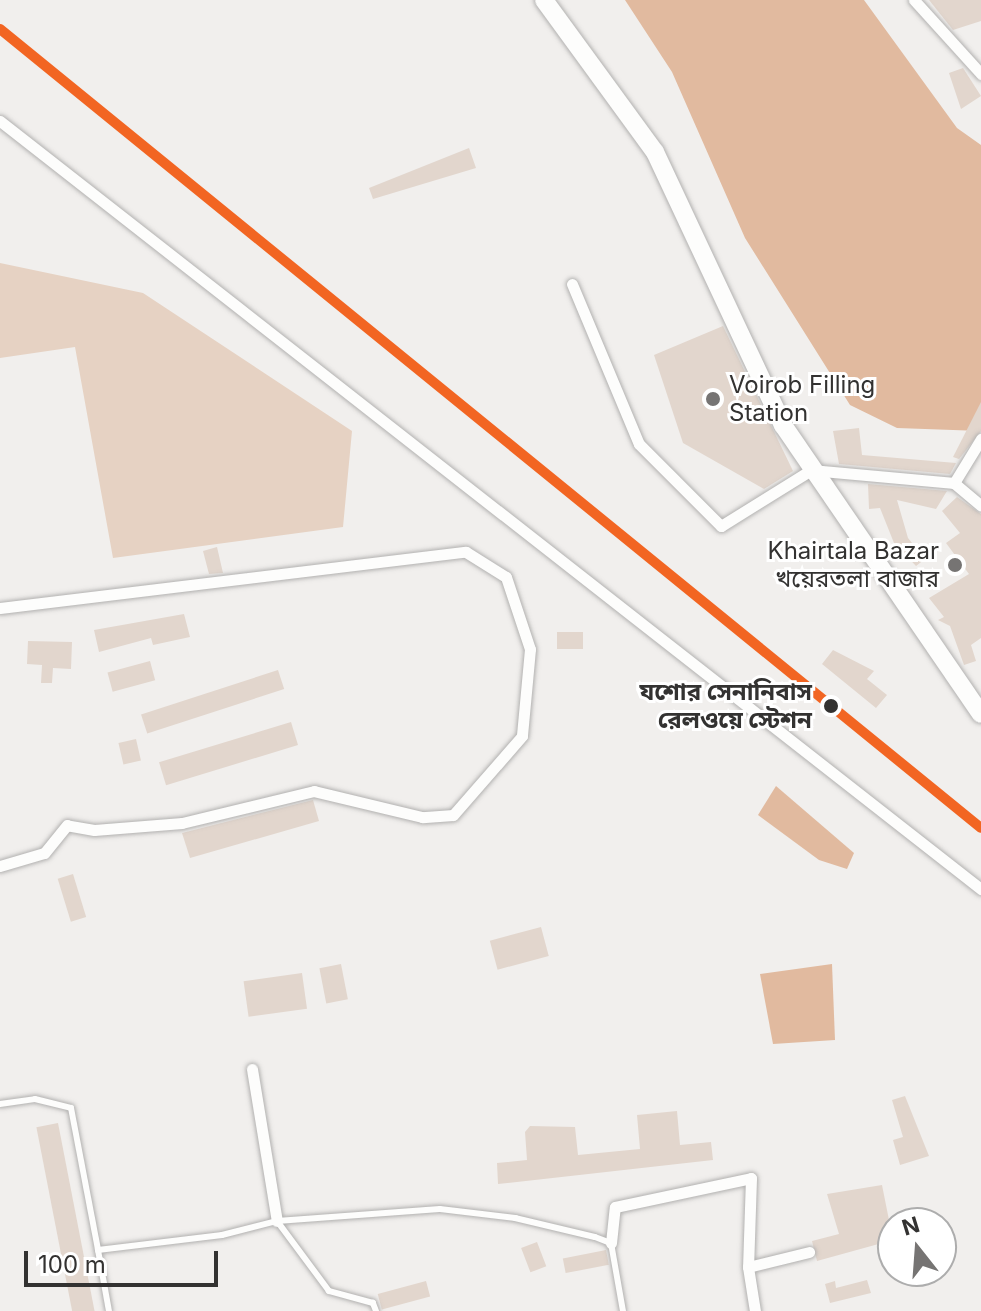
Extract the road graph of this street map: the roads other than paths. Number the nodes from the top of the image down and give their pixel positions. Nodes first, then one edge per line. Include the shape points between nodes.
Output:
1 (544, 0) edge
2 (914, 0) edge
3 (981, 74) edge
4 (0, 121) edge
5 (572, 284) dead end
6 (981, 439) edge
7 (811, 470) junction
8 (954, 483) junction
9 (981, 506) edge
10 (0, 608) edge
11 (981, 714) edge
12 (0, 866) edge
13 (981, 889) edge
14 (252, 1069) dead end
15 (0, 1104) edge
16 (277, 1221) junction
17 (611, 1243) junction
18 (98, 1250) junction
19 (809, 1252) dead end
20 (748, 1267) junction
21 (109, 1311) edge
22 (376, 1311) edge
23 (623, 1311) edge
24 (755, 1311) edge

1 - 7 highway via 655,152 783,425
2 - 3 street
4 - 13 street
5 - 7 street via 639,444 721,526
6 - 8 street
7 - 8 street
7 - 11 highway
8 - 9 street
10 - 12 street via 466,552 506,577 530,649 522,736 453,815 422,817 314,791 182,823 94,830 67,825 44,853
14 - 16 street
15 - 18 lane via 35,1099 71,1108
16 - 17 lane via 440,1209 515,1218
16 - 18 lane via 222,1235
16 - 22 lane via 329,1291 373,1303
17 - 20 street via 615,1207 751,1178
17 - 23 lane
18 - 21 lane
19 - 20 street
20 - 24 street

